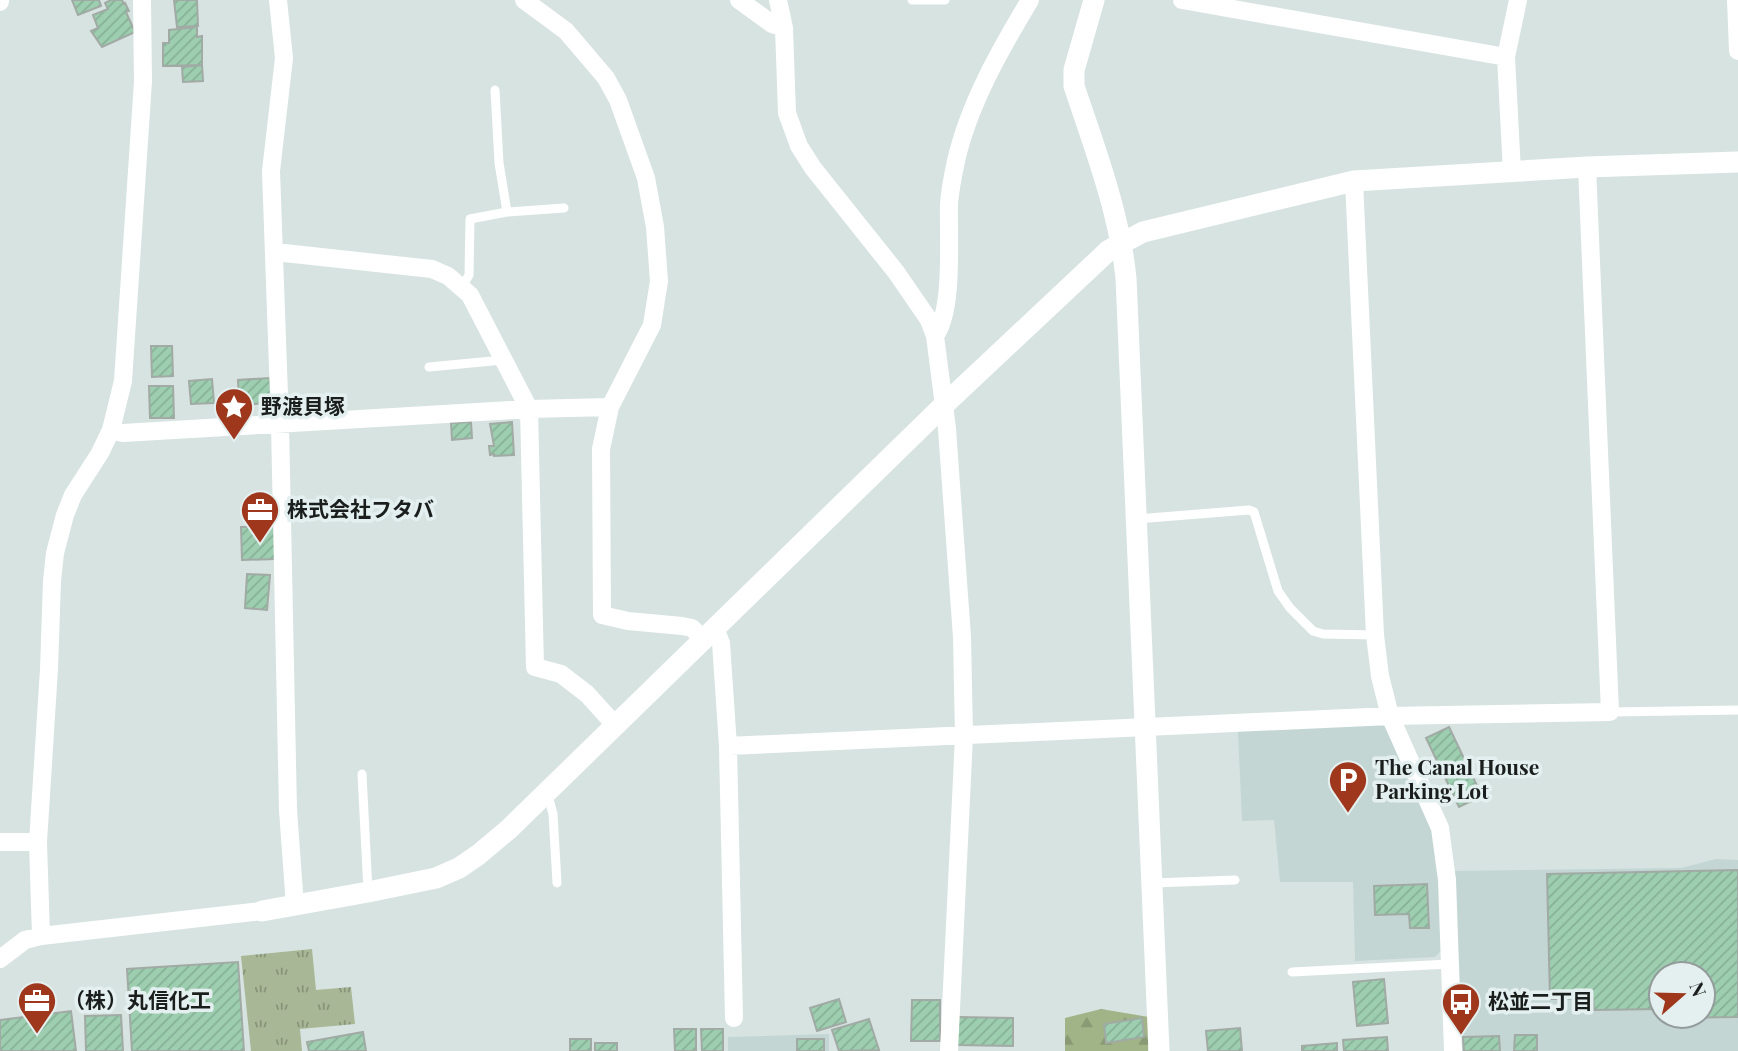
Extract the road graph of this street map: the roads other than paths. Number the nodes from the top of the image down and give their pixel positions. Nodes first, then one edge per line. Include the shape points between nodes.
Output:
1 (142, 0) edge
2 (278, 0) edge
3 (524, 0) edge
4 (739, 0) edge
5 (778, 0) edge
6 (912, 0) edge
7 (945, 0) edge
8 (1030, 0) edge
9 (1094, 0) edge
10 (1182, 0) edge
11 (1518, 0) edge
12 (1735, 0) edge
13 (784, 29) junction
14 (1738, 51) edge
15 (1506, 57) junction
16 (495, 90) dead end
17 (1738, 162) edge
18 (1587, 167) junction
19 (1512, 172) junction
20 (1354, 181) junction
21 (564, 208) dead end
22 (507, 212) junction
23 (1122, 242) junction
24 (275, 252) junction
25 (462, 287) junction
26 (935, 337) junction
27 (503, 359) junction
28 (429, 367) dead end
29 (945, 404) junction
30 (610, 407) junction
31 (528, 409) junction
32 (280, 425) junction
33 (111, 430) junction
34 (1136, 519) junction
35 (709, 633) junction
36 (1375, 635) junction
37 (1738, 710) edge
38 (1611, 712) junction
39 (1390, 716) junction
40 (615, 725) junction
41 (1146, 727) junction
42 (964, 736) junction
43 (727, 746) junction
44 (362, 774) dead end
45 (543, 796) junction
46 (0, 842) edge
47 (37, 842) junction
48 (1235, 880) dead end
49 (557, 883) dead end
50 (1152, 883) junction
51 (368, 892) junction
52 (295, 906) junction
53 (262, 911) joint
54 (41, 936) junction
55 (0, 959) edge
56 (1450, 964) junction
57 (1292, 972) dead end
58 (734, 1018) dead end
59 (949, 1051) edge
60 (1159, 1051) edge
61 (1453, 1051) edge

1 - 33 street via 144,81 123,381
2 - 24 street via 284,58 271,171
3 - 30 street via 566,31 606,79 646,178 655,227 658,297 652,325
4 - 13 street
5 - 13 street
6 - 7 lane
8 - 26 street via 978,97 957,160 949,201 943,325
9 - 23 street via 1074,70 1074,86 1115,207
10 - 15 street
11 - 15 street
12 - 14 street
13 - 26 street via 787,113 800,146 919,304
15 - 19 street
16 - 22 lane
17 - 18 street
18 - 19 street
18 - 38 street
19 - 20 street
20 - 23 street via 1143,232
20 - 36 street
21 - 22 lane
22 - 25 lane via 470,219 469,275
23 - 29 street
23 - 34 street
24 - 25 street via 423,267
24 - 32 street
25 - 27 street
26 - 29 street
27 - 28 lane
27 - 31 street
29 - 35 street
29 - 42 street
30 - 31 street
30 - 35 street via 601,449 602,615
31 - 32 street
31 - 40 street via 535,667 561,674
32 - 33 street
32 - 52 street via 288,810
33 - 47 street via 73,495 55,553
34 - 36 lane via 1254,512 1278,591 1290,608 1313,631
34 - 41 street
35 - 40 street
35 - 43 street via 720,643
36 - 39 street
37 - 38 lane
38 - 39 street
39 - 41 street
39 - 56 street via 1440,828
40 - 45 street
41 - 42 street
41 - 50 street
42 - 43 street
42 - 59 street
43 - 58 street
44 - 51 lane
45 - 49 lane via 553,814
45 - 51 street via 459,868
46 - 47 street
47 - 54 street
48 - 50 lane
50 - 60 street
51 - 52 street
52 - 53 street
53 - 54 street
54 - 55 street via 24,940
56 - 57 lane
56 - 61 street

